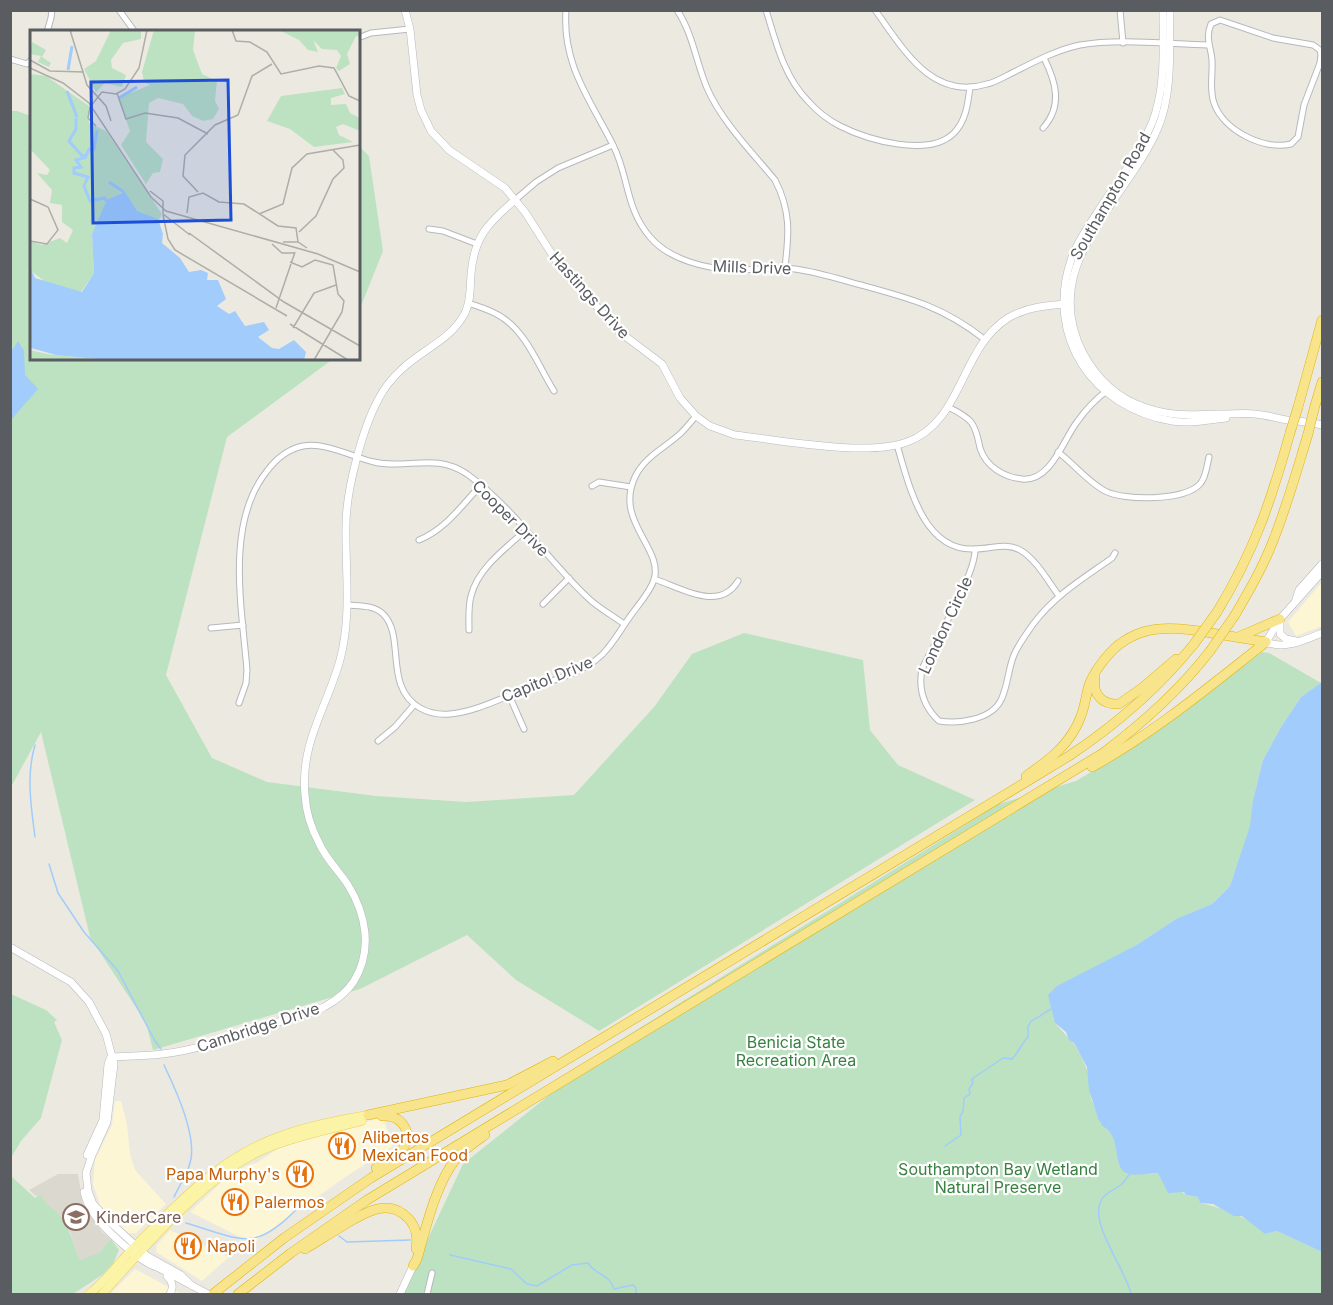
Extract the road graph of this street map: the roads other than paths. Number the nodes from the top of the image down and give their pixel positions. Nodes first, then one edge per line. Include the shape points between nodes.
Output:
1 (51, 10) edge
2 (119, 10) edge
3 (405, 10) edge
4 (566, 10) edge
5 (677, 10) edge
6 (766, 10) edge
7 (874, 10) edge
8 (1120, 10) edge
9 (1163, 10) edge
10 (1170, 10) edge
11 (410, 29) junction
12 (48, 30) edge
13 (134, 30) edge
14 (360, 37) edge
15 (1123, 43) junction
16 (1166, 44) junction
17 (1208, 45) junction
18 (1044, 58) junction
19 (10, 59) edge
20 (30, 61) edge
21 (970, 87) junction
22 (1044, 128) dead end
23 (613, 145) junction
24 (515, 200) junction
25 (429, 229) dead end
26 (477, 244) junction
27 (785, 267) junction
28 (468, 303) junction
29 (1066, 304) junction
30 (1323, 320) edge
31 (984, 339) junction
32 (1323, 382) edge
33 (1108, 390) junction
34 (554, 391) dead end
35 (948, 407) junction
36 (696, 416) junction
37 (1323, 425) edge
38 (897, 445) junction
39 (1058, 452) junction
40 (358, 457) junction
41 (1209, 457) dead end
42 (481, 485) junction
43 (592, 486) dead end
44 (631, 487) junction
45 (526, 530) junction
46 (419, 540) dead end
47 (975, 549) junction
48 (1115, 553) dead end
49 (1323, 564) edge
50 (1323, 572) edge
51 (569, 578) junction
52 (654, 579) junction
53 (738, 581) dead end
54 (1059, 596) junction
55 (1296, 599) junction
56 (543, 604) dead end
57 (348, 606) junction
58 (1280, 619) junction
59 (624, 624) junction
60 (243, 625) junction
61 (211, 628) dead end
62 (469, 630) dead end
63 (1323, 633) edge
64 (1238, 637) junction
65 (1299, 641) junction
66 (1266, 642) junction
67 (1194, 645) junction
68 (1097, 670) junction
69 (509, 695) junction
70 (238, 703) dead end
71 (414, 705) junction
72 (524, 729) dead end
73 (378, 741) dead end
74 (1049, 787) junction
75 (970, 815) junction
76 (10, 947) edge
77 (594, 1043) junction
78 (111, 1057) junction
79 (574, 1076) junction
80 (368, 1117) junction
81 (284, 1238) junction
82 (136, 1251) junction
83 (149, 1265) junction
84 (412, 1266) junction
85 (269, 1270) junction
86 (432, 1273) dead end
87 (191, 1285) junction
88 (89, 1294) edge
89 (102, 1294) edge
90 (170, 1294) edge
91 (208, 1294) edge
92 (213, 1294) edge
93 (238, 1294) edge
94 (400, 1294) edge
95 (427, 1294) edge

1 - 12 street
2 - 13 street
3 - 11 street, Hastings Drive
4 - 23 street, Mills Drive via 575,75
5 - 27 street via 719,111 781,191 788,214
6 - 21 street via 795,85 821,114 850,130 906,145 938,143 959,127
7 - 21 street via 926,74 949,85
8 - 15 street
9 - 16 street, Southampton Road
10 - 16 street, Southampton Road
11 - 14 street
11 - 24 street, Hastings Drive via 417,95 431,131 449,150 496,181
15 - 16 street
15 - 18 street via 1081,45
16 - 17 street
16 - 29 street, Southampton Road via 1152,123 1077,246 1066,276
17 - 17 street via 1210,26 1220,20 1320,50 1320,63 1304,105 1300,131 1291,144 1266,144 1223,119 1213,101
18 - 21 street via 987,84
18 - 22 street via 1056,93 1053,115
19 - 20 street via 27,64
23 - 24 street, Cambridge Drive via 558,168
23 - 27 street, Mills Drive via 630,205 658,245 689,261 722,269
24 - 26 street, Cambridge Drive via 488,223
24 - 36 street, Hastings Drive via 555,259 599,309 629,340 662,364 680,398
25 - 26 street
26 - 28 street, Cambridge Drive
27 - 31 street, Mills Drive via 919,301 966,325
28 - 34 street via 492,311 510,323
28 - 40 street, Cambridge Drive via 447,336 402,369 384,389 370,417
29 - 31 street, Hastings Drive via 1031,308 1009,317
29 - 33 street, Southampton Road via 1068,334 1074,348 1090,376
30 - 67 highway, bridge via 1258,535 1234,584
31 - 35 street, Hastings Drive
32 - 74 highway, bridge via 1285,511 1257,578 1235,615 1178,688 1133,730
33 - 37 street, Southampton Road via 1130,409 1172,421 1185,423 1255,414
33 - 39 street via 1077,421
35 - 38 street, Hastings Drive via 929,429
35 - 39 street via 971,422 986,461 1002,473 1034,478 1046,471
36 - 38 street, Hastings Drive via 735,435 869,448
36 - 44 street via 647,459
38 - 47 street via 915,501 930,526 942,542 955,548
39 - 41 street via 1101,489 1128,498 1180,494 1195,488 1202,483
40 - 42 street, Cooper Drive via 382,463 448,465
40 - 57 street, Cambridge Drive via 346,520
40 - 60 street, Cooper Drive via 304,446 278,459 258,483 246,512 242,540
42 - 45 street, Cooper Drive
42 - 46 street via 442,527
43 - 44 street via 599,482
44 - 52 street via 632,518 654,564
45 - 51 street, Cooper Drive
45 - 62 street via 478,578 470,599
47 - 54 street via 1018,549
47 - 54 street, London Circle via 961,593 922,669 919,683 921,695 939,721 971,720 1000,703 1015,653 1033,624
48 - 54 street, London Circle
49 - 55 street via 1299,590
50 - 55 street
51 - 56 street
51 - 59 street, Cooper Drive via 589,599
52 - 53 street via 692,594 713,597 730,592
52 - 59 street, Capitol Drive
55 - 58 street
57 - 71 street via 374,608 387,619 397,675
57 - 78 street, Cambridge Drive via 340,659 308,744 304,792 319,844 360,907 366,929 358,973 345,992 322,1008 189,1049
58 - 64 highway
58 - 65 street via 1280,634
58 - 66 street
59 - 69 street, Capitol Drive via 595,661
60 - 61 street
60 - 70 street, Cooper Drive via 248,670
63 - 65 street
64 - 66 highway
64 - 68 highway via 1184,628 1145,630 1113,649
65 - 66 street via 1277,646
66 - 74 highway via 1125,748
67 - 68 highway via 1119,704 1099,698 1094,685
67 - 75 highway via 1112,727
68 - 75 highway via 1077,727 1068,741
69 - 71 street, Capitol Drive via 447,714 430,713
69 - 72 street
71 - 73 street
74 - 79 highway
75 - 77 highway
76 - 78 street via 78,988 102,1024
77 - 80 highway via 507,1085
77 - 81 highway via 372,1178
78 - 82 street via 114,1064 107,1122 88,1164 86,1180 93,1204
78 - 82 street via 103,1120 88,1152 83,1187 95,1217
79 - 84 highway via 482,1136 457,1158 441,1185
79 - 85 highway via 367,1200
80 - 81 highway via 390,1115 398,1119 407,1130 406,1146 296,1223
80 - 82 main road via 306,1127 242,1153 206,1179
81 - 92 highway
82 - 83 street
82 - 87 street via 181,1275
82 - 88 main road
82 - 89 main road
83 - 87 street
83 - 90 street via 171,1280
84 - 85 highway via 417,1236 411,1221 399,1211 381,1207 364,1213
84 - 94 street
85 - 93 highway
86 - 95 street
87 - 91 street

